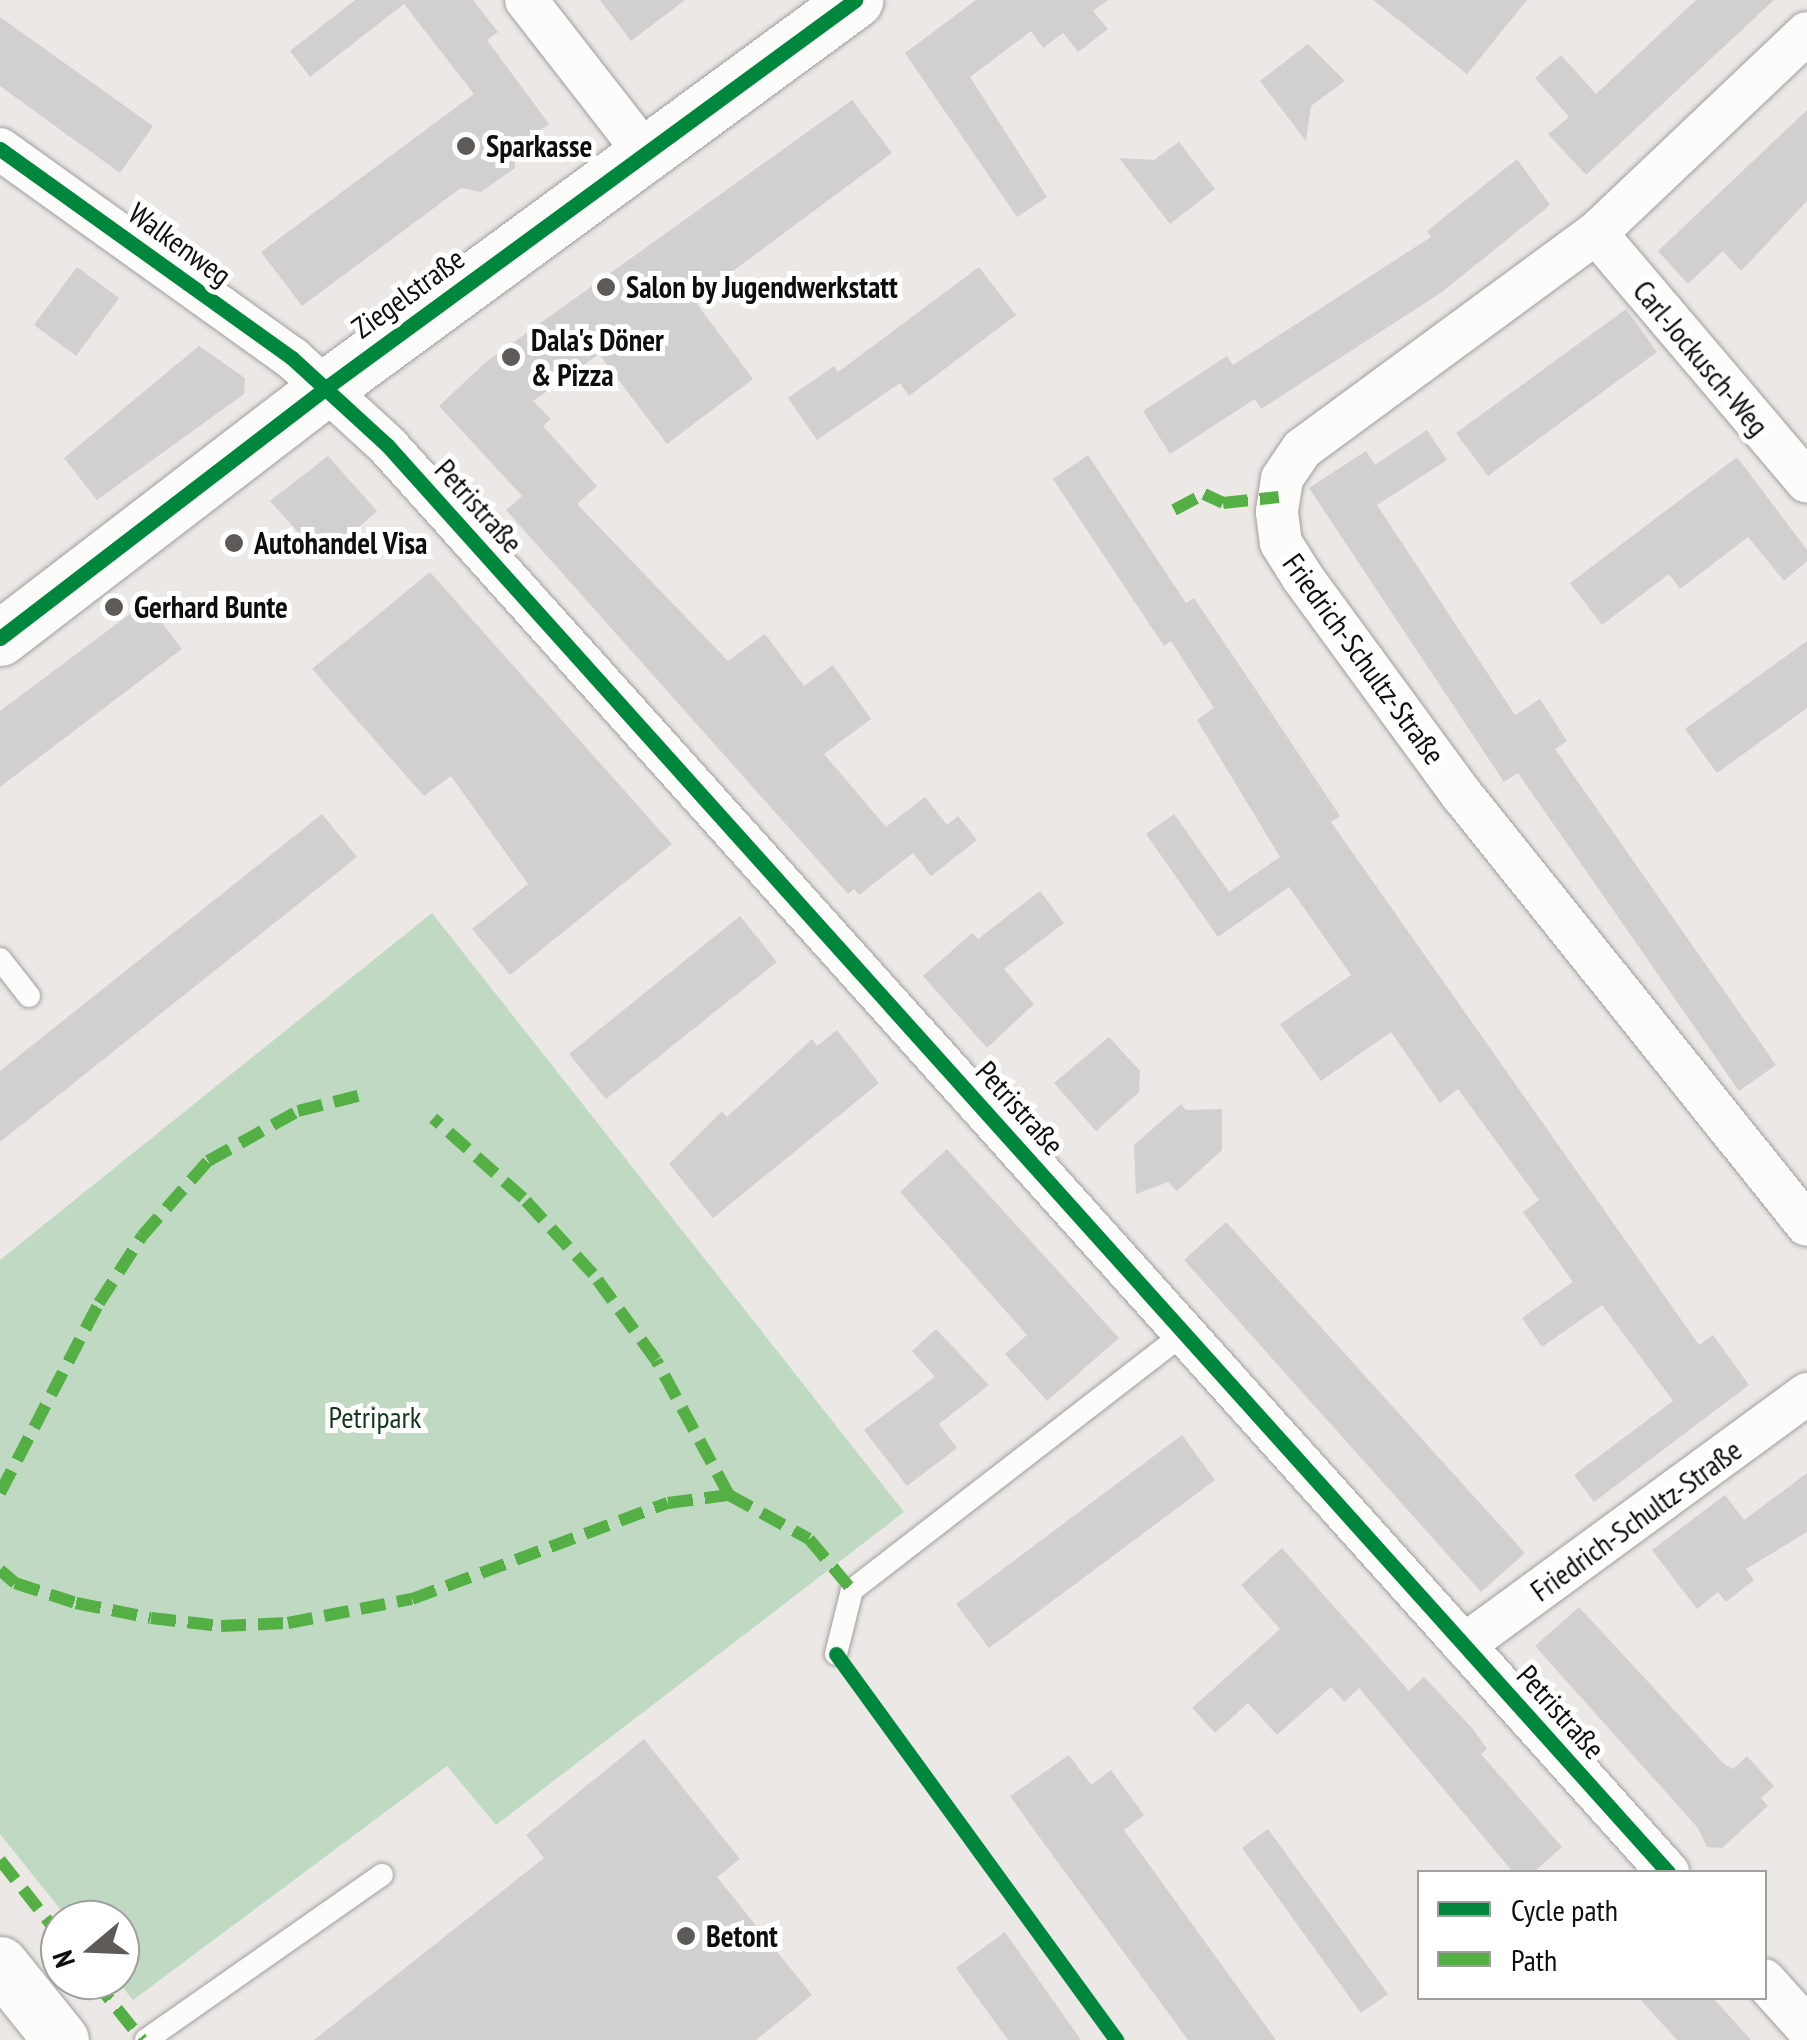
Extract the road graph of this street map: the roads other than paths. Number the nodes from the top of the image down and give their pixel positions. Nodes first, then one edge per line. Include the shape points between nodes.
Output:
1 (526, 0) edge
2 (855, 0) edge
3 (1807, 32) edge
4 (0, 149) edge
5 (646, 154) junction
6 (1596, 233) junction
7 (323, 390) junction
8 (1807, 482) edge
9 (0, 638) edge
10 (0, 959) edge
11 (29, 996) dead end
12 (1807, 1225) edge
13 (1185, 1333) junction
14 (1807, 1394) edge
15 (1464, 1646) junction
16 (836, 1654) dead end
17 (1666, 1870) edge
18 (382, 1875) dead end
19 (0, 1964) edge
20 (1767, 1983) edge
21 (1807, 2028) edge
22 (61, 2040) edge
23 (146, 2040) edge

1 - 5 street
2 - 5 street, Ziegelstraße
3 - 6 street, Friedrich-Schultz-Straße
4 - 7 street, Walkenweg via 292,358
5 - 7 street, Ziegelstraße
6 - 8 street, Carl-Jockusch-Weg
6 - 12 street, Friedrich-Schultz-Straße via 1302,449 1282,479 1281,543 1462,796
7 - 9 street, Ziegelstraße
7 - 13 street, Petristraße via 387,445
10 - 11 lane
13 - 15 street, Petristraße
13 - 16 lane via 852,1590
14 - 15 street, Friedrich-Schultz-Straße
15 - 17 street, Petristraße
18 - 23 lane
19 - 22 street
20 - 21 street

